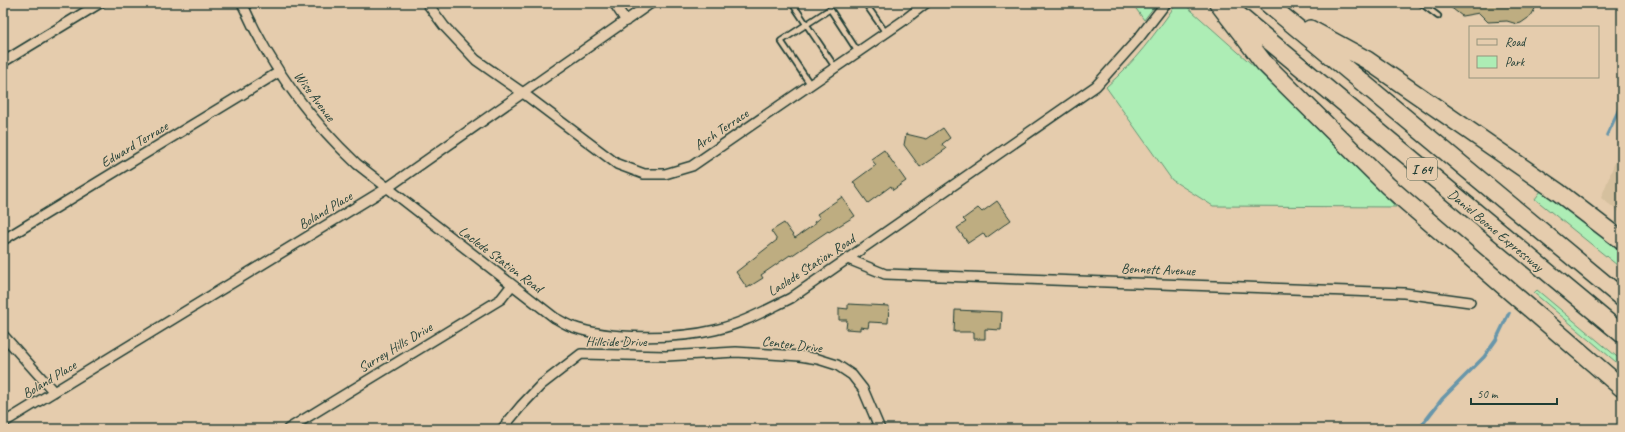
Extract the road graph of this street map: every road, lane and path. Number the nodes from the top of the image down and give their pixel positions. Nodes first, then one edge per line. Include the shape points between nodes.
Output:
1 (100, 3) edge
2 (242, 3) edge
3 (427, 3) edge
4 (614, 3) edge
5 (651, 3) edge
6 (792, 3) edge
7 (865, 3) edge
8 (926, 3) edge
9 (1166, 3) edge
10 (1218, 3) edge
11 (1223, 3) edge
12 (1421, 3) edge
13 (1272, 8) edge
14 (1438, 16) dead end
15 (626, 21) junction
16 (806, 24) junction
17 (886, 33) junction
18 (858, 52) junction
19 (3, 62) edge
20 (836, 67) junction
21 (279, 72) junction
22 (810, 84) junction
23 (523, 93) junction
24 (387, 188) junction
25 (3, 240) edge
26 (1622, 241) edge
27 (848, 259) junction
28 (512, 285) junction
29 (1622, 298) edge
30 (1470, 302) dead end
31 (1622, 334) edge
32 (3, 335) edge
33 (736, 352) joint
34 (1622, 388) edge
35 (54, 392) junction
36 (3, 423) edge
37 (288, 429) edge
38 (502, 429) edge
39 (880, 429) edge

1 - 19 street
2 - 21 street, Wise Avenue
3 - 23 street, Arch Terrace via 444,26 476,60
4 - 15 street
5 - 15 street, Boland Place
6 - 16 lane
7 - 17 lane
8 - 17 street, Arch Terrace
9 - 27 street, Laclede Station Road via 1096,86
10 - 34 highway via 1264,63 1388,186
11 - 31 highway, Daniel Boone Expressway / I 64
12 - 14 lane
13 - 26 highway via 1366,60 1545,182
13 - 29 highway, Daniel Boone Expressway / I 64
15 - 23 street, Boland Place
16 - 18 lane via 830,9
16 - 20 lane
16 - 22 lane via 782,41
17 - 18 street, Arch Terrace
18 - 20 street, Arch Terrace
20 - 22 street, Arch Terrace
21 - 24 street, Wise Avenue via 307,112 332,140
21 - 25 street, Edward Terrace
22 - 23 street, Arch Terrace via 692,166 665,174 644,174 617,164
23 - 24 street, Boland Place
24 - 28 street, Laclede Station Road
24 - 35 street, Boland Place
27 - 28 street, Laclede Station Road via 791,298 746,320 716,330 684,335 648,337 574,327 554,318
27 - 30 street, Bennett Avenue via 885,274 1404,293
28 - 37 street, Surrey Hills Drive via 501,299
32 - 35 street
33 - 38 street, Hillside Drive via 666,356 581,354 541,385
33 - 39 street, Center Drive via 800,356 837,365 852,375 864,389
35 - 36 street, Boland Place

